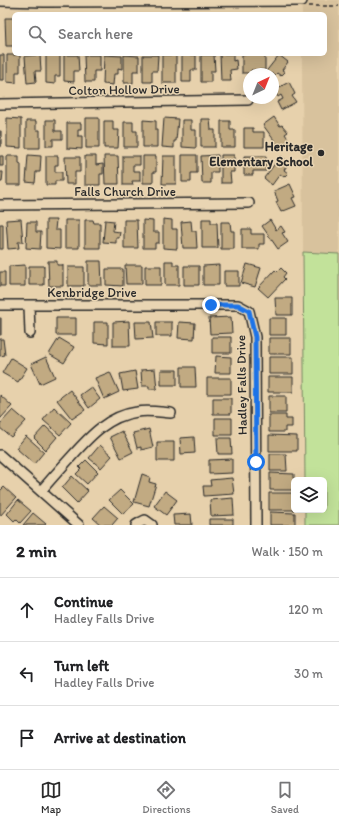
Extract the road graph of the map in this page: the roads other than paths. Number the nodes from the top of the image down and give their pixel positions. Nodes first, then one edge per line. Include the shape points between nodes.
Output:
1 (0, 1) edge
2 (302, 1) dead end
3 (243, 100) edge
4 (0, 104) edge
5 (249, 203) dead end
6 (0, 205) edge
7 (184, 304) joint
8 (0, 305) edge
9 (29, 305) junction
10 (30, 333) dead end
11 (171, 412) dead end
12 (0, 455) edge
13 (41, 490) junction
14 (79, 525) edge
15 (136, 525) edge
16 (152, 525) edge
17 (256, 525) edge

1 - 2 street
3 - 4 street, Colton Hollow Drive
5 - 6 street, Falls Church Drive
7 - 9 street, Kenbridge Drive
7 - 17 street, Hadley Falls Drive via 238,305 249,311 255,337
8 - 9 street, Kenbridge Drive
9 - 10 street
11 - 13 street via 136,412 109,421 90,437
12 - 13 street
13 - 14 street
15 - 16 street via 145,520

